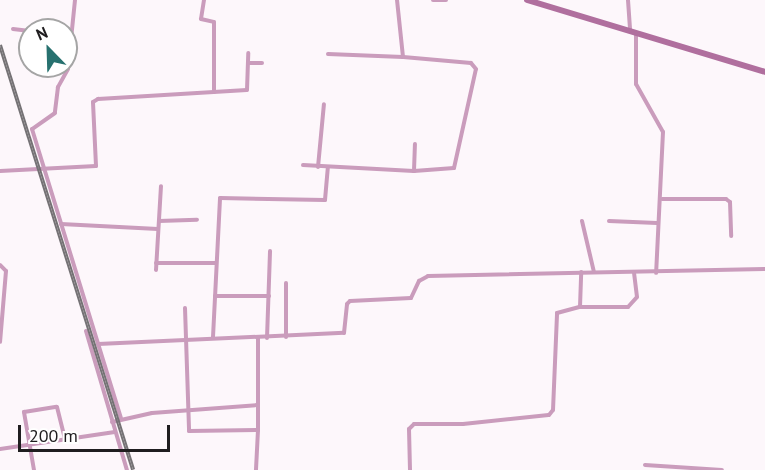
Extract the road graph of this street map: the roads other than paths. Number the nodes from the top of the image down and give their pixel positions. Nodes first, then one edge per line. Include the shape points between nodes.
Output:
1 (75, 0) edge
2 (204, 0) edge
3 (397, 0) edge
4 (433, 0) edge
5 (446, 0) edge
6 (527, 0) edge
7 (628, 0) edge
8 (72, 18) edge
9 (13, 29) dead end
10 (18, 30) edge
11 (633, 31) junction
12 (248, 53) dead end
13 (328, 54) dead end
14 (403, 57) junction
15 (248, 63) junction
16 (262, 63) dead end
17 (765, 72) edge
18 (61, 78) edge
19 (214, 92) junction
20 (324, 104) dead end
21 (415, 144) dead end
22 (303, 165) dead end
23 (43, 167) junction
24 (318, 167) junction
25 (328, 168) junction
26 (0, 171) edge
27 (414, 171) junction
28 (161, 186) dead end
29 (662, 199) junction
30 (196, 220) dead end
31 (159, 221) junction
32 (582, 221) dead end
33 (609, 221) dead end
34 (657, 223) junction
35 (61, 224) junction
36 (158, 229) junction
37 (731, 236) dead end
38 (270, 251) dead end
39 (156, 263) junction
40 (215, 263) junction
41 (0, 265) edge
42 (765, 269) edge
43 (156, 270) dead end
44 (581, 272) junction
45 (594, 272) junction
46 (634, 273) junction
47 (656, 273) junction
48 (286, 283) dead end
49 (215, 296) junction
50 (269, 296) junction
51 (580, 307) junction
52 (185, 309) dead end
53 (86, 331) dead end
54 (213, 337) junction
55 (286, 337) junction
56 (186, 338) junction
57 (258, 338) junction
58 (267, 338) junction
59 (0, 342) edge
60 (98, 344) junction
61 (258, 405) junction
62 (186, 410) junction
63 (122, 418) junction
64 (112, 422) junction
65 (258, 430) junction
66 (115, 432) junction
67 (65, 440) junction
68 (31, 445) junction
69 (0, 449) edge
70 (645, 465) dead end
71 (34, 470) edge
72 (127, 470) edge
73 (256, 470) edge
74 (410, 470) edge
75 (722, 470) edge

1 - 8 street
2 - 19 street via 201,19 214,22
3 - 14 street
4 - 5 street
6 - 11 main road
7 - 11 street
9 - 10 street
11 - 17 main road
11 - 29 street via 636,84 663,132
12 - 15 street
13 - 14 street
14 - 27 street via 471,63 476,69 454,168
15 - 16 street
15 - 19 street via 248,90
18 - 23 street via 55,113 32,129
19 - 23 street via 98,99 93,102 96,166
20 - 24 street
21 - 27 street
22 - 24 street
23 - 26 street
23 - 35 street
24 - 25 street
25 - 27 street
25 - 40 street via 325,200 220,198
28 - 31 street
29 - 34 street
29 - 37 street via 726,199 730,202
30 - 31 street
31 - 36 street
32 - 45 street
33 - 34 street
34 - 47 street
35 - 36 street
35 - 60 street
36 - 39 street
38 - 50 street
39 - 40 street
39 - 43 street
40 - 49 street
41 - 59 street via 6,271
42 - 47 street
44 - 45 street
44 - 51 street
44 - 55 street via 422,277 411,298 350,301 344,333
45 - 46 street
46 - 47 street
46 - 51 street via 637,297 628,307
48 - 55 street
49 - 50 street
49 - 54 street
50 - 58 street
51 - 74 street via 561,311 555,318 549,415 463,424 414,424 409,429
52 - 56 street
53 - 64 street
54 - 56 street
54 - 57 street
55 - 58 street
56 - 60 street
56 - 62 street
57 - 58 street
57 - 61 street
60 - 63 street
61 - 62 street
61 - 65 street
62 - 63 street
62 - 65 street via 188,428 193,432
63 - 64 street
64 - 66 street
65 - 73 street
66 - 67 street
66 - 72 street
67 - 68 street
67 - 68 street via 57,407 24,412
68 - 69 street
68 - 71 street
70 - 75 street

